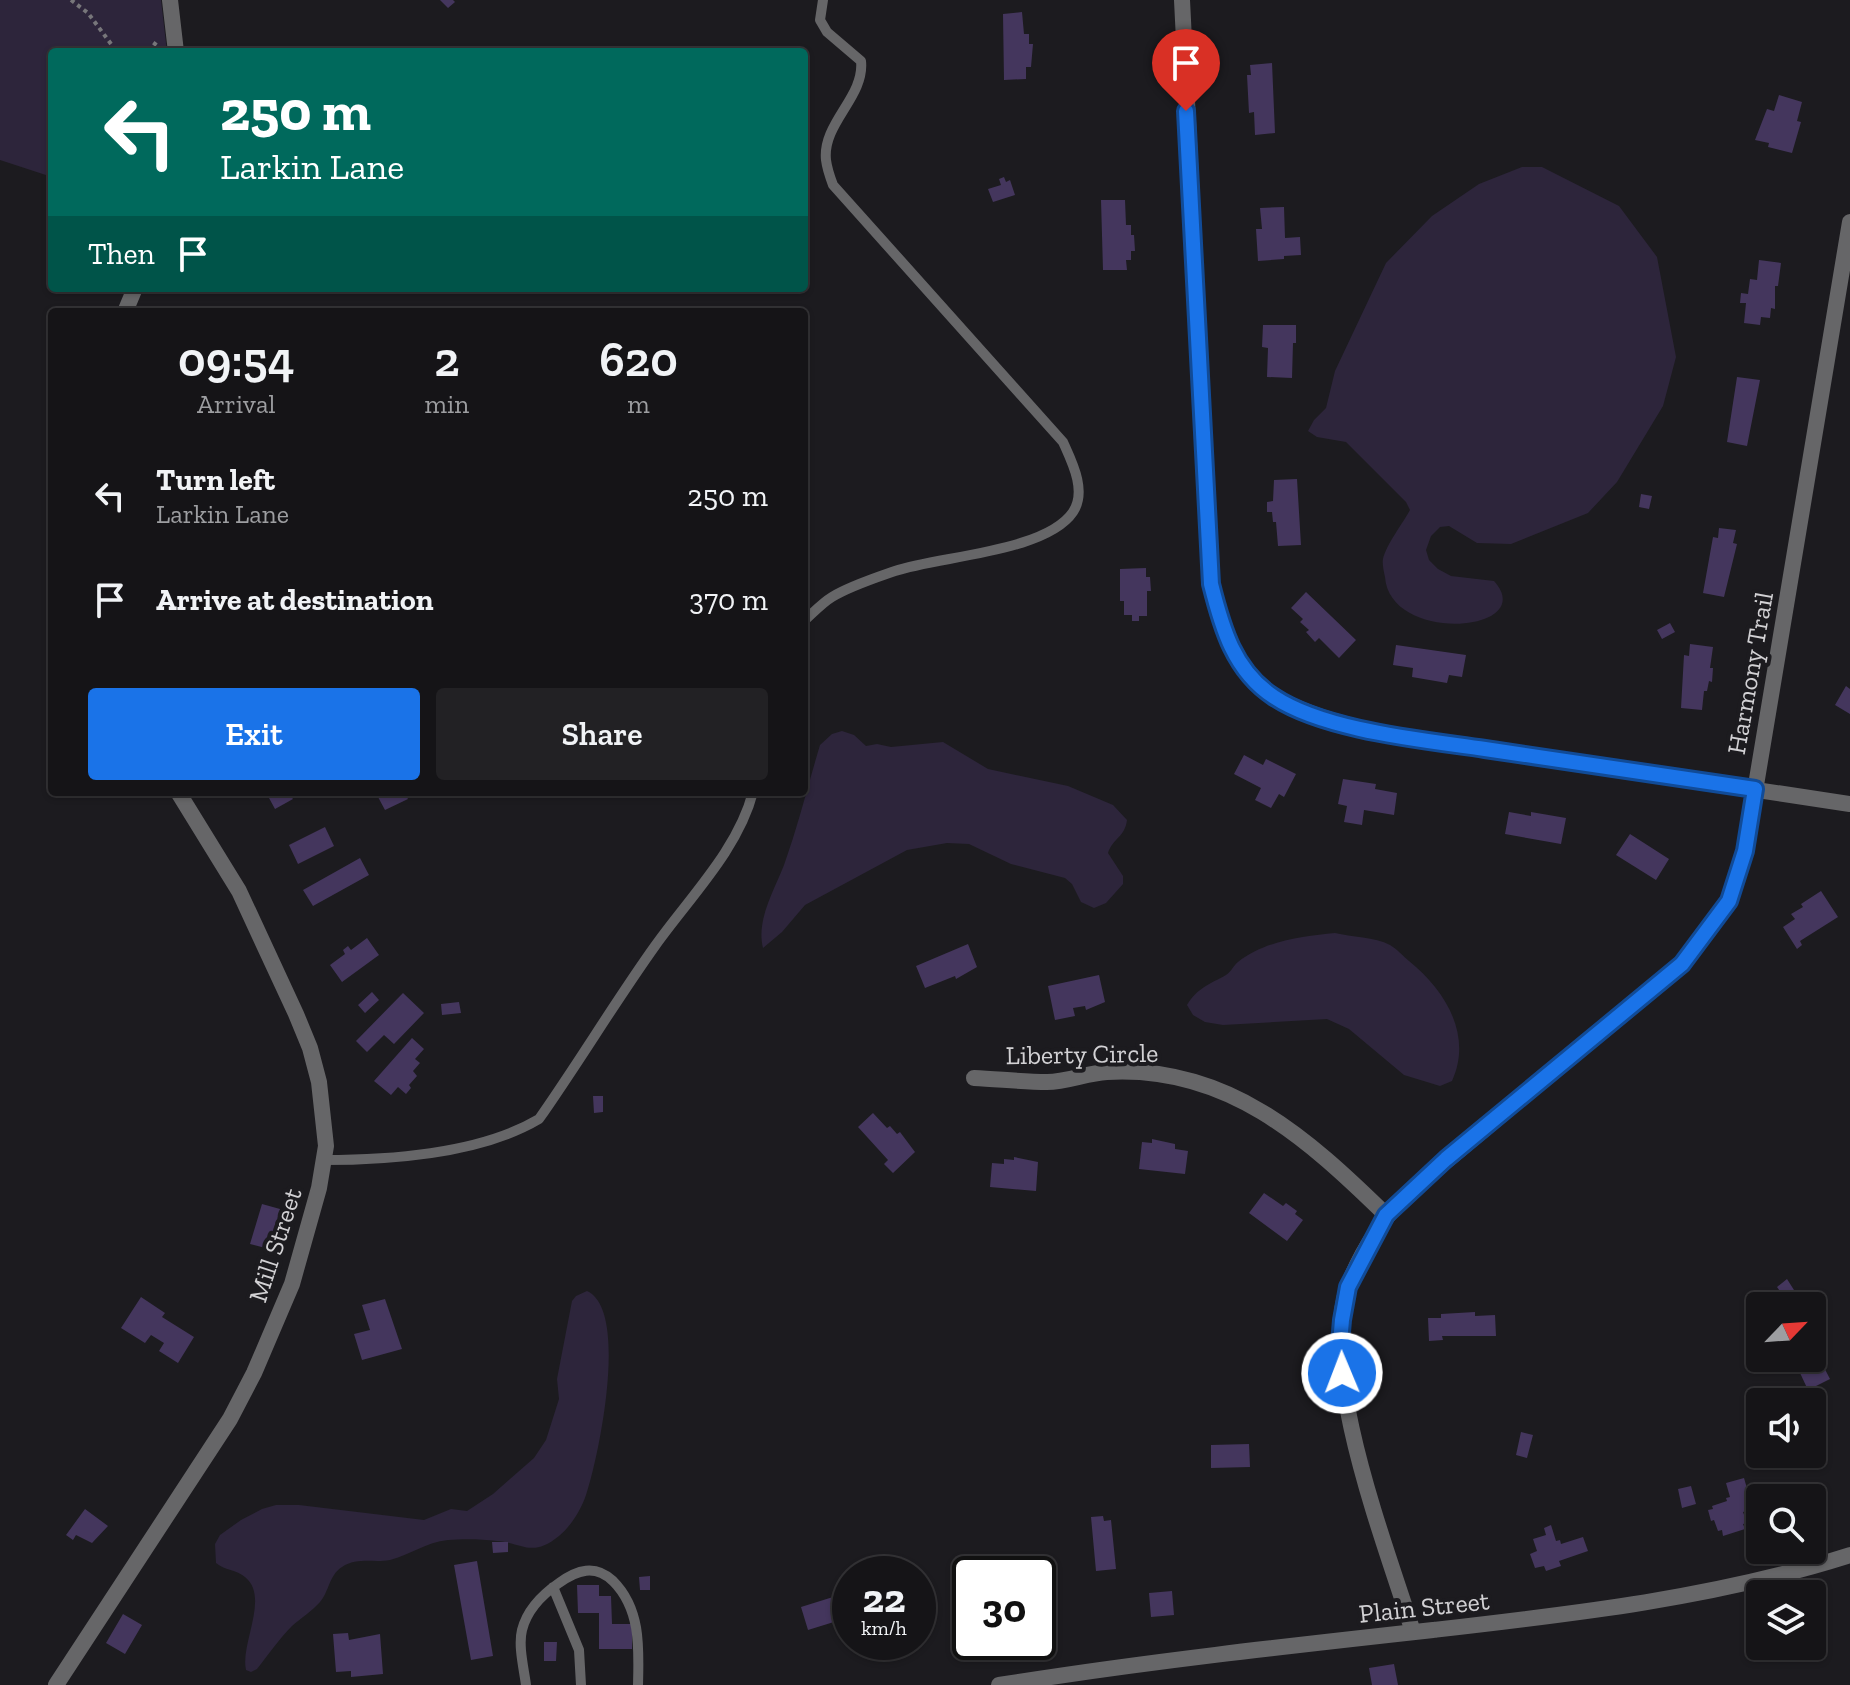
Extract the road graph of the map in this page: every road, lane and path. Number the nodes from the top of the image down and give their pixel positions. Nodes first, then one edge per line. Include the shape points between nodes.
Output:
1 (71, 0) edge
2 (170, 0) edge
3 (823, 0) edge
4 (1182, 0) edge
5 (114, 48) edge
6 (176, 48) edge
7 (1850, 222) edge
8 (808, 618) edge
9 (1755, 789) junction
10 (180, 796) edge
11 (752, 796) edge
12 (1850, 804) edge
13 (974, 1078) dead end
14 (324, 1160) junction
15 (1386, 1215) junction
16 (1850, 1555) edge
17 (553, 1587) junction
18 (1413, 1632) junction
19 (56, 1685) edge
20 (526, 1685) edge
21 (581, 1685) edge
22 (638, 1685) edge
23 (999, 1685) edge

1 - 5 path
2 - 6 street
3 - 8 lane via 820,20 827,32 861,61 825,158 833,185 1063,442 1079,493 1073,512 1047,534 896,571 833,596
4 - 9 street via 1211,584 1230,647 1250,676 1274,697 1309,714 1384,734
7 - 9 street, Harmony Trail
9 - 12 street
9 - 15 street, Harmony Trail via 1745,851 1729,901 1682,964
10 - 14 street, Mill Street via 239,891 310,1048 319,1082
11 - 14 lane via 730,843 539,1119 521,1130 443,1150
13 - 15 street, Liberty Circle via 1048,1082 1107,1072 1160,1074 1222,1089 1266,1113 1331,1161
14 - 19 street, Mill Street via 292,1284 242,1396
15 - 18 street, Harmony Trail via 1348,1287 1339,1356 1365,1478
16 - 18 street, Plain Street via 1623,1606
17 - 20 lane via 538,1599 521,1632
17 - 21 lane via 579,1650
17 - 22 lane via 585,1569 596,1570 626,1594 637,1631
18 - 23 street, Plain Street

